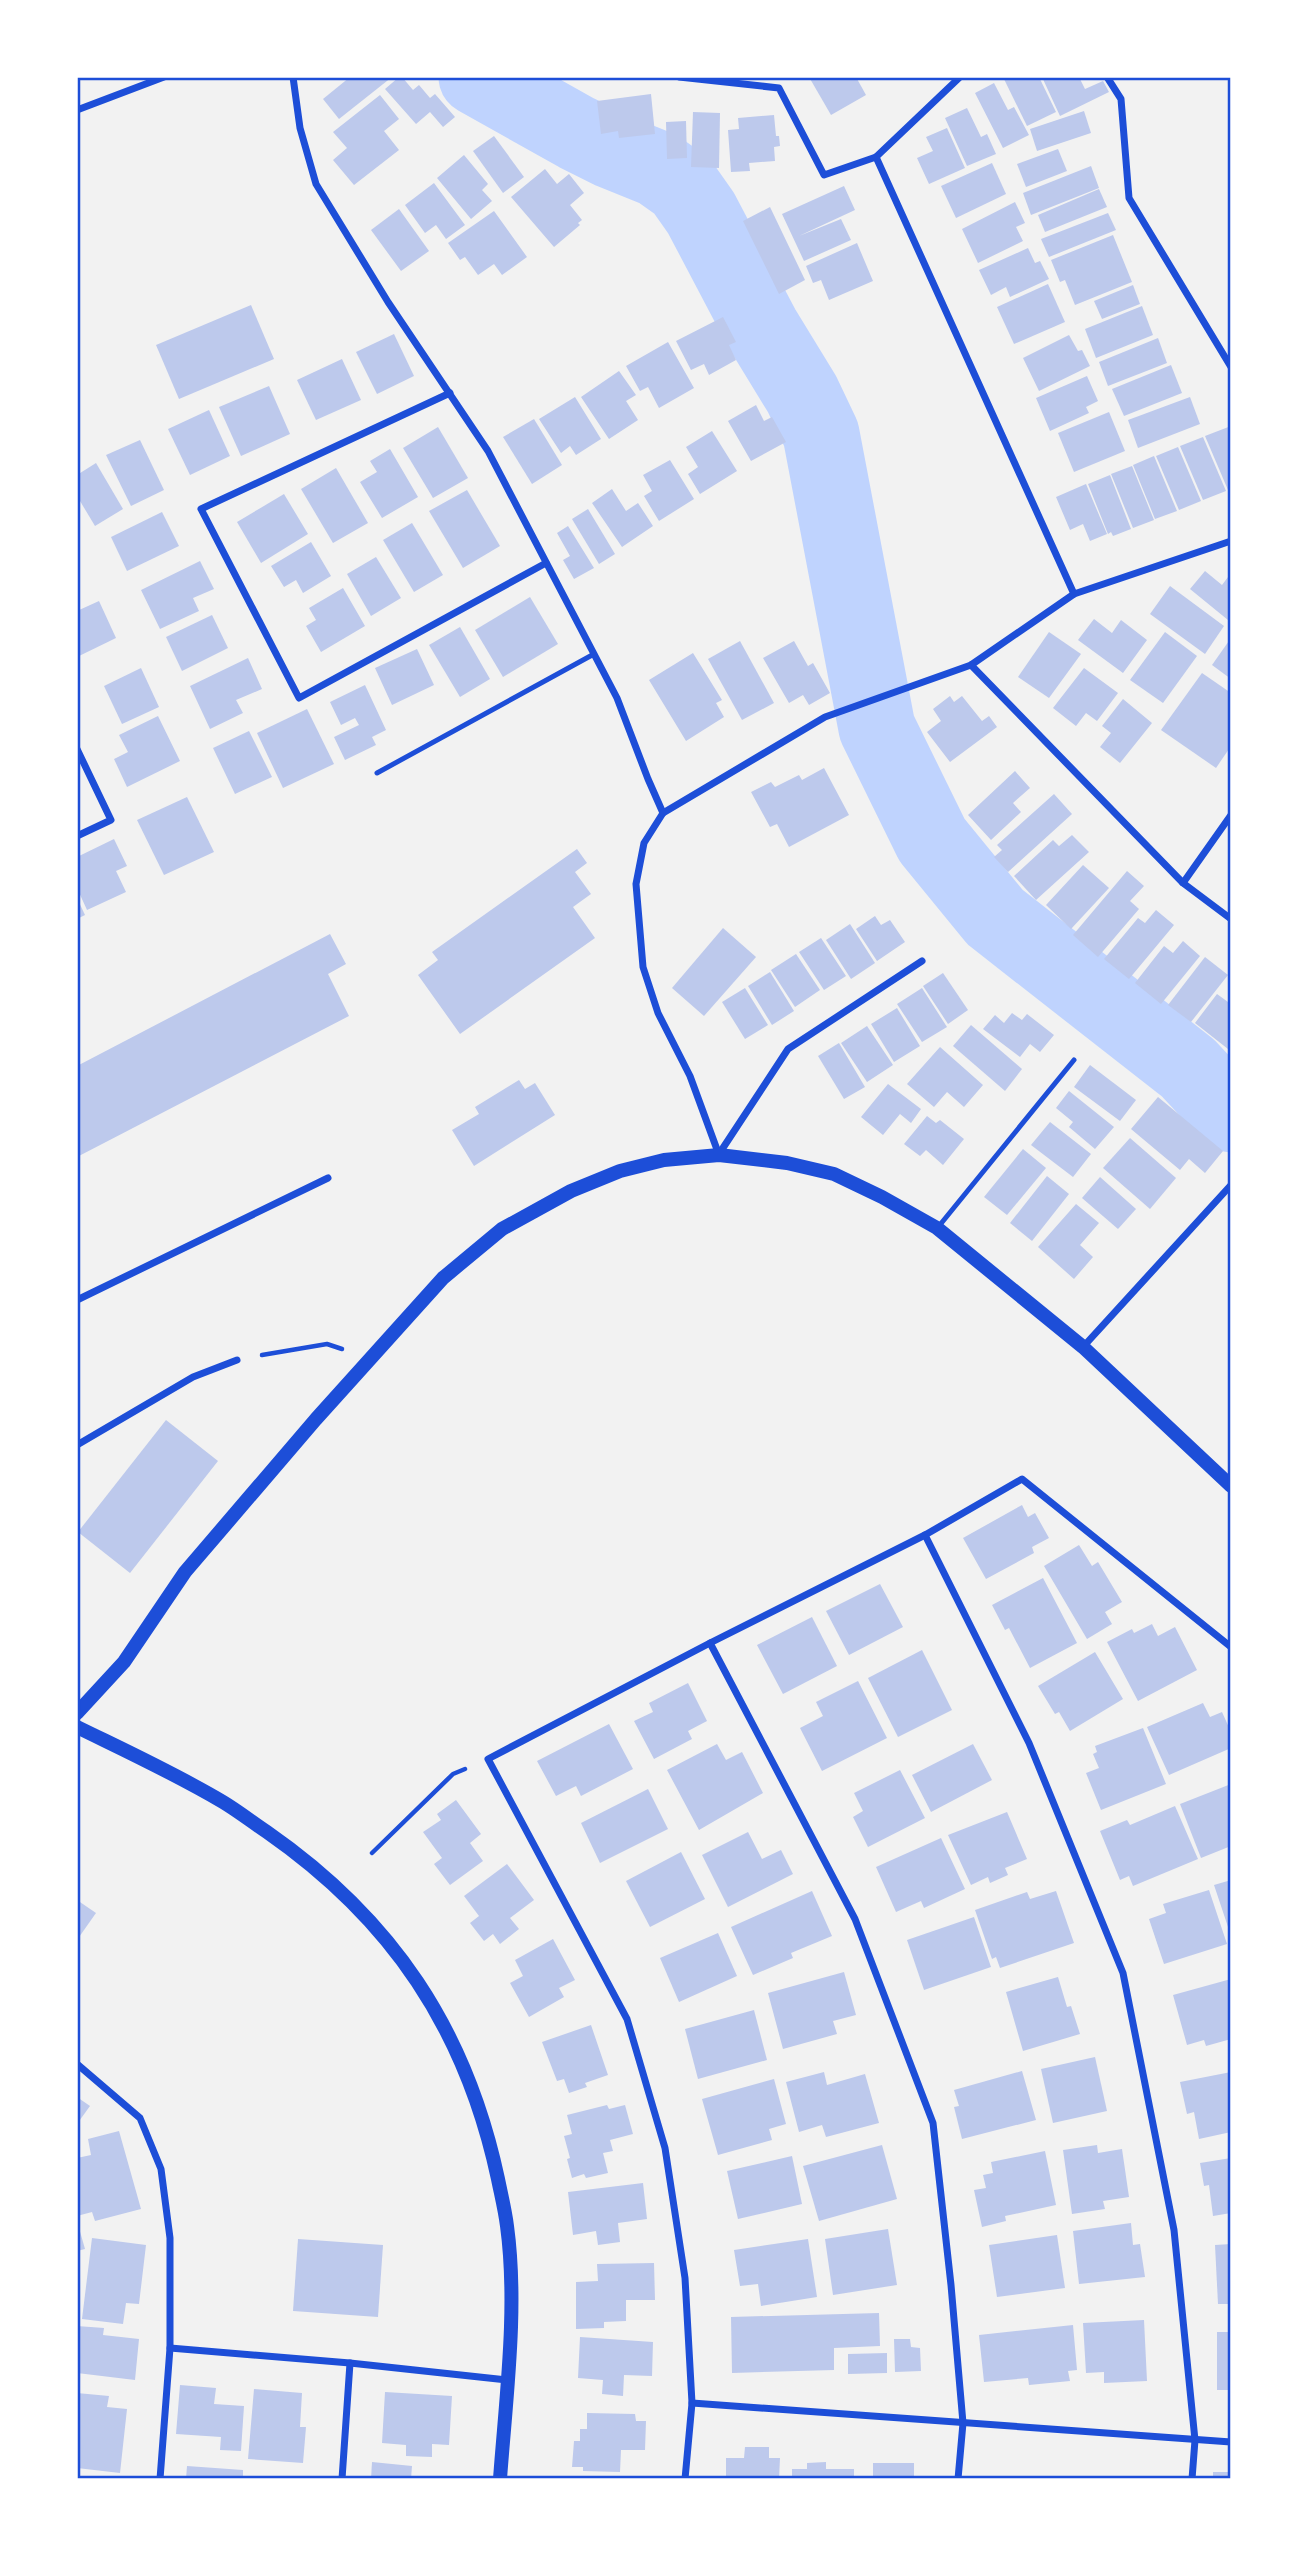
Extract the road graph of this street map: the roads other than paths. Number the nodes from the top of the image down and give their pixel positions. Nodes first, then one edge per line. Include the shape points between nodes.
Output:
1 (164, 77) edge
2 (293, 77) edge
3 (679, 77) edge
4 (960, 77) edge
5 (1107, 77) edge
6 (77, 110) edge
7 (876, 157) junction
8 (1231, 367) edge
9 (450, 393) junction
10 (1231, 541) edge
11 (546, 562) junction
12 (1074, 594) junction
13 (594, 654) junction
14 (971, 665) junction
15 (77, 749) edge
16 (377, 773) dead end
17 (663, 813) junction
18 (1231, 816) edge
19 (77, 836) edge
20 (1183, 883) junction
21 (1231, 919) edge
22 (922, 961) dead end
23 (1074, 1060) dead end
24 (719, 1155) junction
25 (328, 1178) dead end
26 (1231, 1185) edge
27 (937, 1228) junction
28 (77, 1300) edge
29 (1083, 1348) junction
30 (237, 1360) road end
31 (77, 1445) edge
32 (1231, 1486) edge
33 (925, 1535) junction
34 (710, 1643) junction
35 (1231, 1647) edge
36 (77, 1713) edge
37 (77, 1727) edge
38 (77, 2064) edge
39 (170, 2348) junction
40 (350, 2363) junction
41 (507, 2380) junction
42 (692, 2403) junction
43 (963, 2423) junction
44 (1195, 2440) junction
45 (1231, 2442) edge
46 (160, 2479) edge
47 (342, 2479) edge
48 (500, 2479) edge
49 (685, 2479) edge
50 (958, 2479) edge
51 (1192, 2479) edge

1 - 6 street
2 - 9 street via 300,128 316,184 388,303
3 - 7 street via 779,88 824,176
4 - 7 street
5 - 8 street via 1121,99 1129,198
7 - 12 street
9 - 11 street via 488,451
9 - 11 street via 201,509 299,698
10 - 12 street
11 - 13 street
12 - 14 street
13 - 16 lane
13 - 17 street via 617,698
14 - 17 street via 825,717
14 - 20 street
15 - 19 street via 111,820
17 - 24 street via 644,843 636,884 643,967 657,1013 690,1076
18 - 20 street
20 - 21 street
22 - 24 street via 788,1049
23 - 27 lane
24 - 27 main road via 834,1174
24 - 36 main road via 664,1160 571,1191 502,1229 443,1278 186,1572 124,1662
25 - 28 street
26 - 29 street
27 - 29 main road
29 - 32 main road
30 - 31 street via 193,1377
33 - 34 street
33 - 35 street via 1023,1479
33 - 44 street via 1029,1743 1123,1973 1174,2230
34 - 42 street via 488,1759 627,2019 665,2148 684,2278
34 - 43 street via 855,1919 933,2123
37 - 41 main road via 225,1803 294,1851 362,1911 425,1993 454,2044 494,2160 507,2225 511,2291
38 - 39 street via 140,2118 161,2169 170,2238
39 - 40 street
39 - 46 street
40 - 41 street
40 - 47 street
41 - 48 main road
42 - 43 street
42 - 49 street
43 - 44 street
43 - 50 street
44 - 45 street
44 - 51 street

